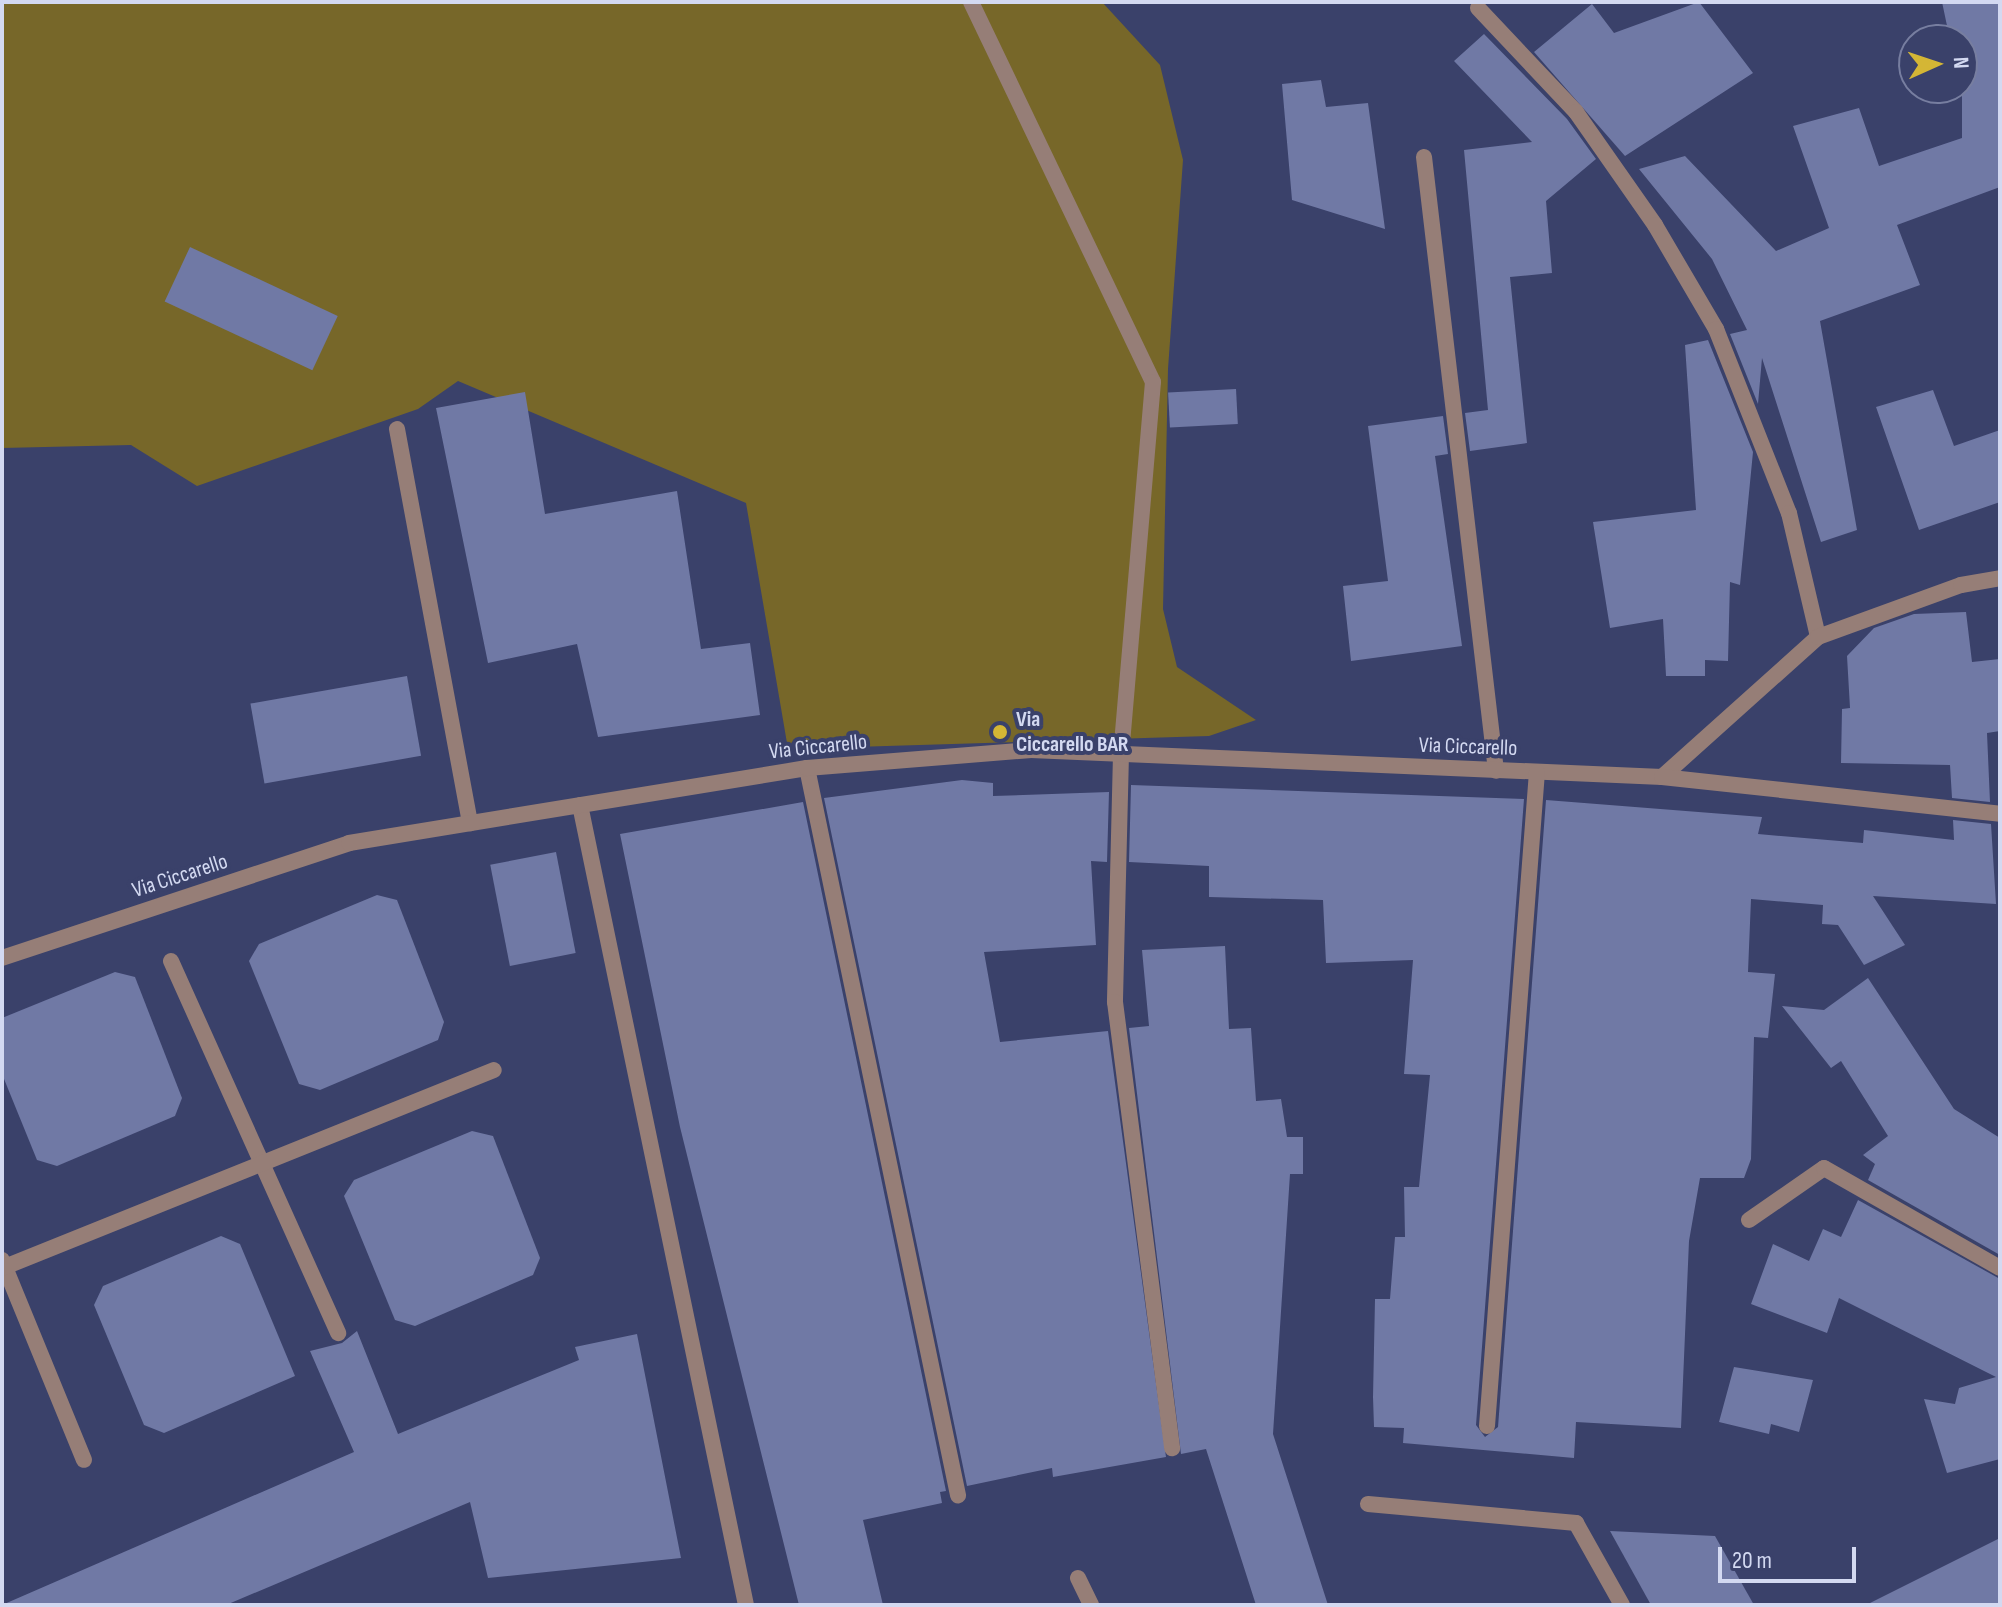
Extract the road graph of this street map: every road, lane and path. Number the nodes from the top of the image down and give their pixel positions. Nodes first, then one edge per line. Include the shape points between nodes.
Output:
1 (971, 2) edge
2 (1478, 8) dead end
3 (1424, 157) dead end
4 (397, 429) dead end
5 (2000, 578) edge
6 (1818, 637) junction
7 (1121, 754) junction
8 (807, 768) junction
9 (1496, 771) junction
10 (1537, 772) junction
11 (1662, 777) junction
12 (580, 805) junction
13 (2000, 814) edge
14 (470, 823) junction
15 (2, 958) edge
16 (171, 961) dead end
17 (494, 1070) dead end
18 (262, 1164) junction
19 (1749, 1220) dead end
20 (3, 1265) edge
21 (2000, 1268) edge
22 (338, 1333) dead end
23 (1487, 1426) dead end
24 (1172, 1448) dead end
25 (84, 1460) dead end
26 (958, 1495) dead end
27 (1368, 1504) dead end
28 (1078, 1578) dead end
29 (746, 1605) edge
30 (1091, 1605) edge
31 (1622, 1605) edge

1 - 7 street via 1153,382
2 - 6 street via 1576,112 1655,225 1716,329 1789,513
3 - 9 street
4 - 14 street
5 - 6 street via 1961,585
6 - 11 street
7 - 8 street, Via Ciccarello via 1031,750
7 - 9 street, Via Ciccarello
7 - 24 street via 1115,1002
8 - 12 street, Via Ciccarello
8 - 26 street
9 - 10 street, Via Ciccarello
10 - 11 street, Via Ciccarello
10 - 23 street
11 - 13 street, Via Ciccarello
12 - 14 street, Via Ciccarello
12 - 29 street
14 - 15 street, Via Ciccarello via 349,843
16 - 18 street
17 - 18 street
18 - 20 street
18 - 22 street
19 - 21 street via 1824,1168
20 - 25 street
27 - 31 street via 1576,1523
28 - 30 street

